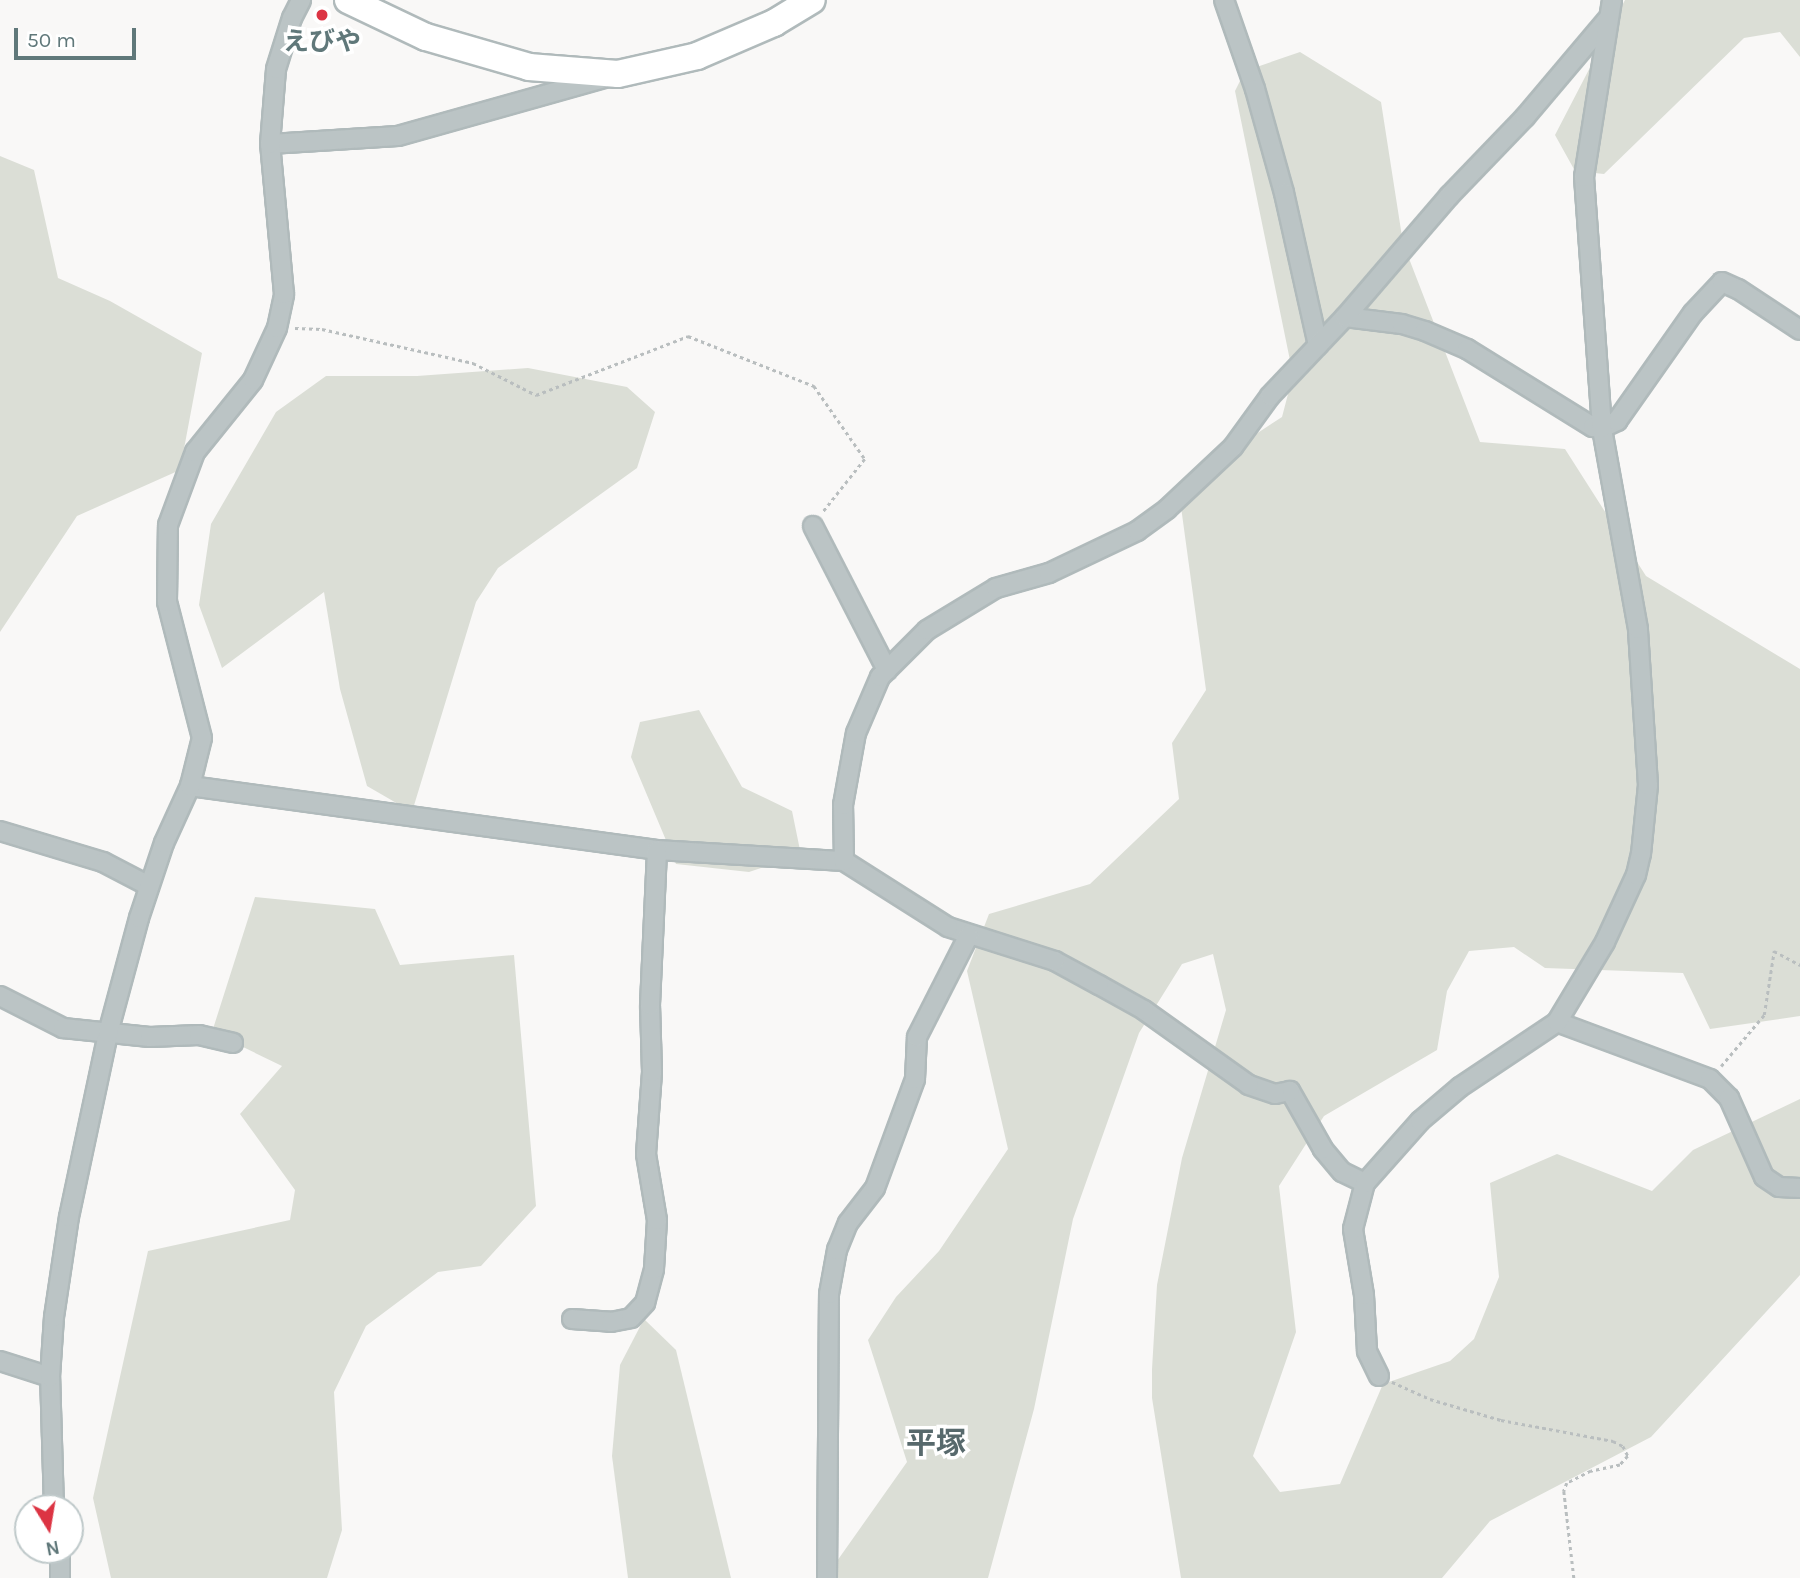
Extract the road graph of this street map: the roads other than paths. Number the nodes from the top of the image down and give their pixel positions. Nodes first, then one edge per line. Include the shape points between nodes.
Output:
1 (301, 0) edge
2 (348, 0) edge
3 (812, 0) edge
4 (1224, 0) edge
5 (1612, 0) edge
6 (1607, 20) junction
7 (618, 74) junction
8 (270, 144) junction
9 (1345, 317) junction
10 (1800, 330) edge
11 (1318, 345) junction
12 (1602, 428) junction
13 (813, 526) road end
14 (887, 670) junction
15 (190, 786) junction
16 (0, 831) edge
17 (657, 850) junction
18 (844, 861) junction
19 (149, 886) junction
20 (969, 935) junction
21 (0, 996) edge
22 (1557, 1022) junction
23 (108, 1033) junction
24 (233, 1043) dead end
25 (1365, 1183) junction
26 (1800, 1188) edge
27 (572, 1319) dead end
28 (0, 1361) edge
29 (1379, 1376) road end
30 (50, 1377) junction
31 (54, 1494) edge
32 (827, 1578) edge

1 - 8 street via 276,69
2 - 7 street via 426,37 529,67
3 - 7 street via 774,23 697,56
4 - 11 street via 1255,89
5 - 6 street
6 - 9 street
6 - 12 street via 1584,177
7 - 8 street via 398,136
8 - 15 street via 284,294 278,328 253,380 195,452 168,525 167,602 202,738
9 - 11 street
9 - 12 street via 1402,324 1436,335 1504,369 1592,427
10 - 12 street via 1722,282 1693,313 1617,422
11 - 14 street via 1270,396 1233,447 1167,509 1137,531 1049,573 996,588 927,630
12 - 22 street via 1638,629 1648,785 1636,875 1605,942
13 - 14 street
14 - 18 street via 856,733 843,805
15 - 17 street
15 - 19 street
16 - 19 street via 103,862
17 - 18 street
17 - 27 street via 646,1154 657,1220 654,1269 645,1303 631,1318 611,1322
18 - 20 street via 948,927
19 - 23 street
20 - 25 street via 1055,961 1144,1010 1249,1085 1275,1094 1290,1091 1323,1149 1342,1172
20 - 32 street via 917,1037 915,1079 875,1188 848,1223 837,1250 828,1305
21 - 23 street via 63,1028
22 - 25 street via 1460,1087 1420,1121
22 - 26 street via 1710,1079 1729,1098 1764,1177 1779,1187
23 - 24 street via 199,1035
23 - 30 street via 69,1217
25 - 29 street via 1353,1229 1364,1294 1367,1351
28 - 30 street
30 - 31 street

